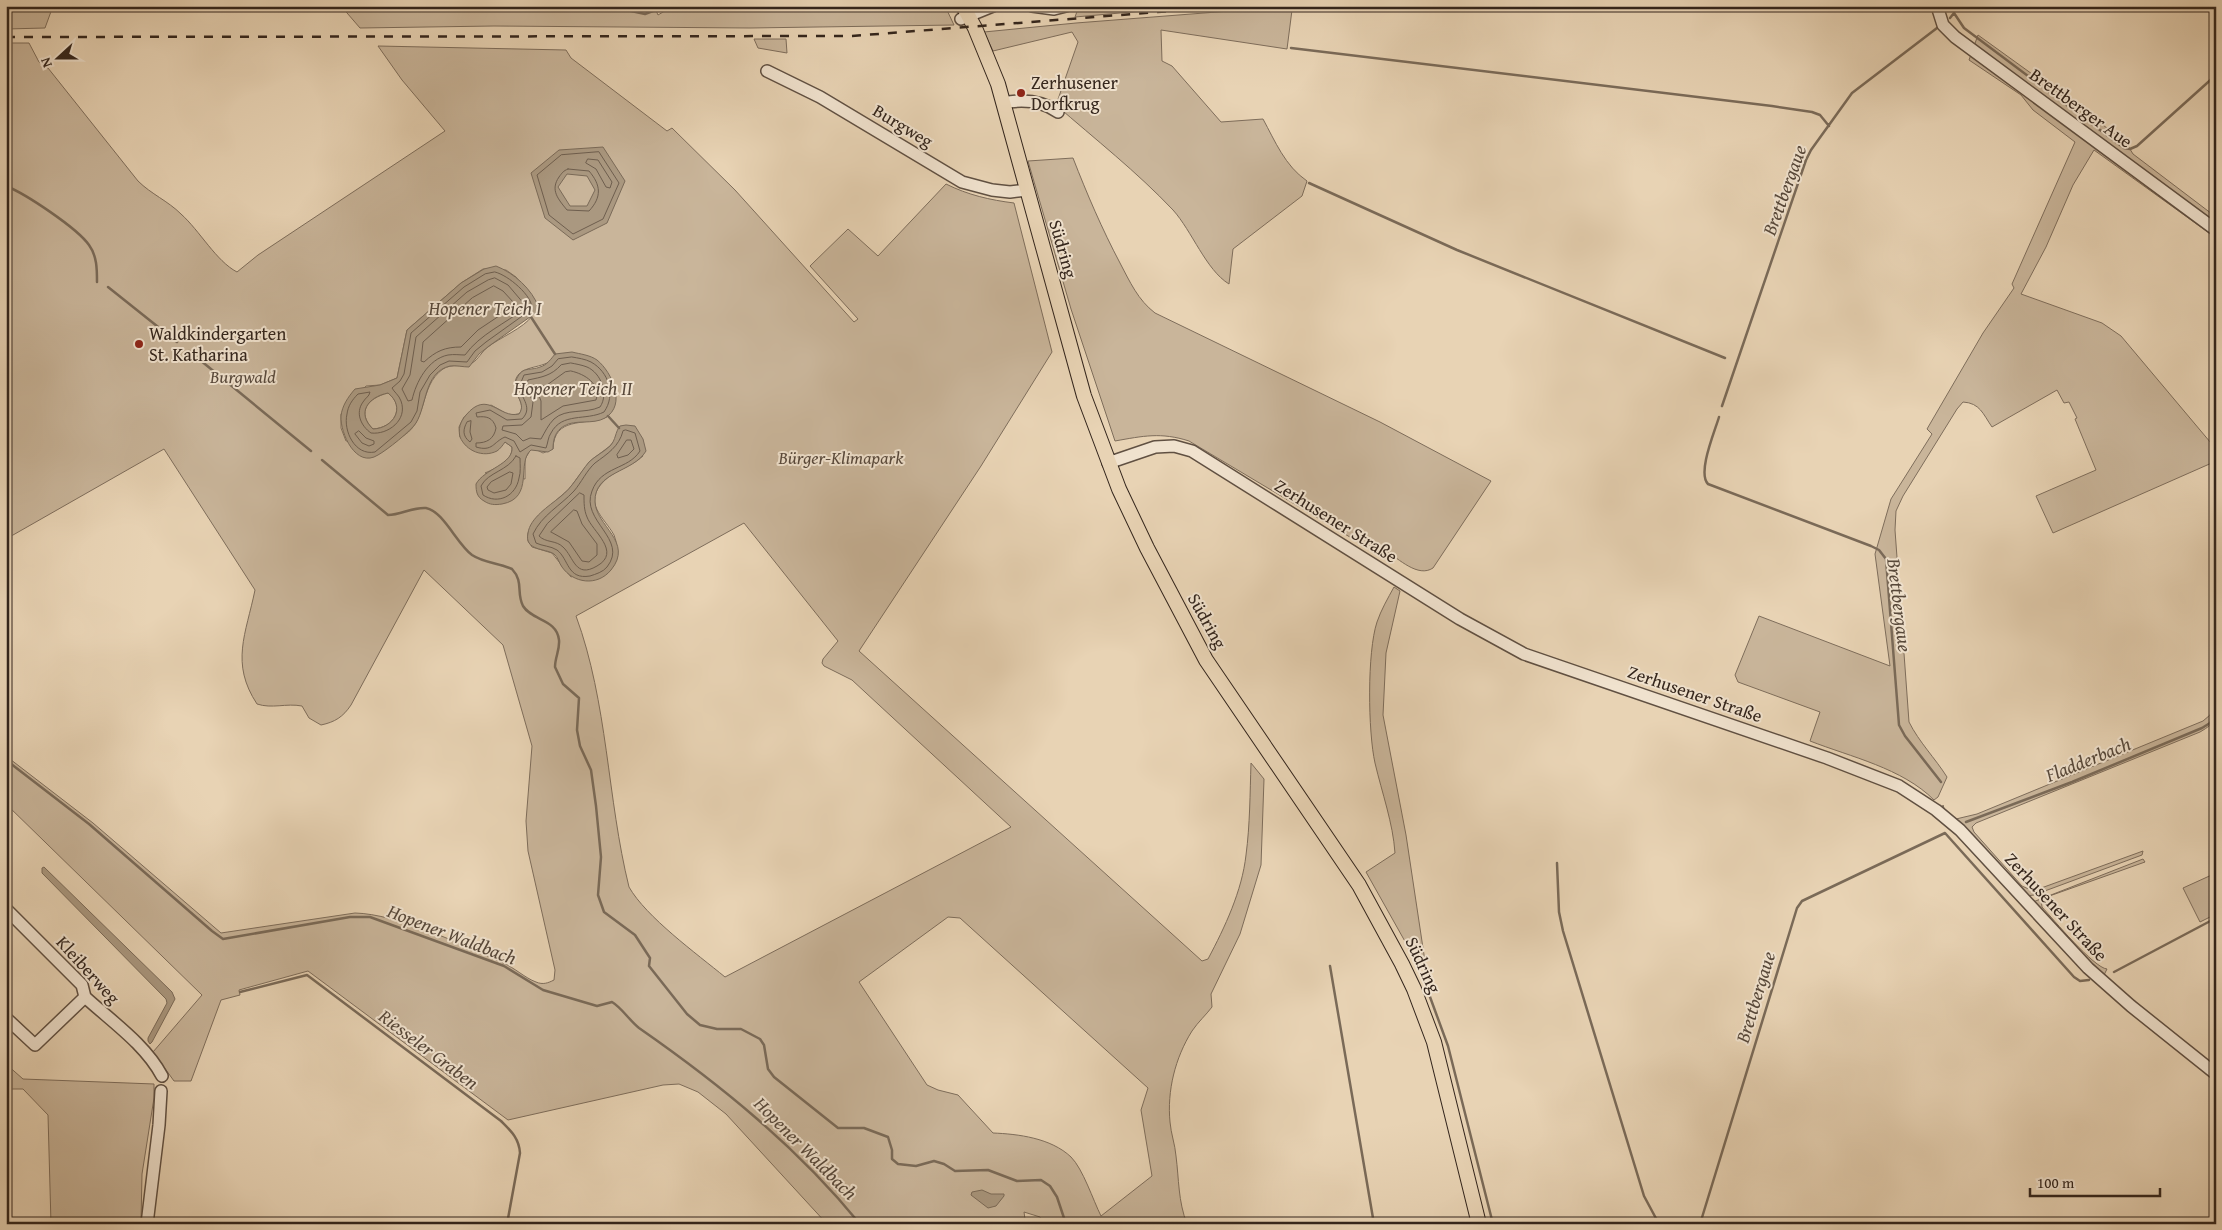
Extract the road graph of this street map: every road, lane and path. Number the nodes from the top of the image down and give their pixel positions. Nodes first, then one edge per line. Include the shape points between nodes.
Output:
1 (993, 6) edge
2 (1032, 6) edge
3 (1066, 6) edge
4 (1937, 6) edge
5 (964, 13) edge
6 (767, 71) dead end
7 (1003, 103) junction
8 (1058, 112) dead end
9 (1027, 190) junction
10 (2216, 230) edge
11 (1108, 463) junction
12 (6, 909) edge
13 (85, 997) junction
14 (6, 1018) edge
15 (2216, 1074) edge
16 (162, 1076) dead end
17 (161, 1091) dead end
18 (147, 1224) edge
19 (1479, 1224) edge

1 - 5 street
2 - 3 street via 1054,9
4 - 10 street, Brettberger Aue via 1943,26 1955,37
5 - 7 main road, Südring via 985,50
6 - 9 street, Burgweg via 820,97 962,182 992,190
7 - 8 street via 1028,100 1050,106
7 - 9 main road, Südring
9 - 11 main road, Südring via 1084,396
11 - 15 street, Zerhusener Straße via 1155,447 1174,446 1192,451 1460,619 1524,654 1827,758 1899,786 1960,830 2088,968
11 - 19 main road, Südring via 1147,548 1206,660 1359,885 1402,964 1434,1042
12 - 13 street, Kleiberweg via 82,985
13 - 14 street via 35,1045
13 - 16 street, Kleiberweg via 140,1047
17 - 18 street

